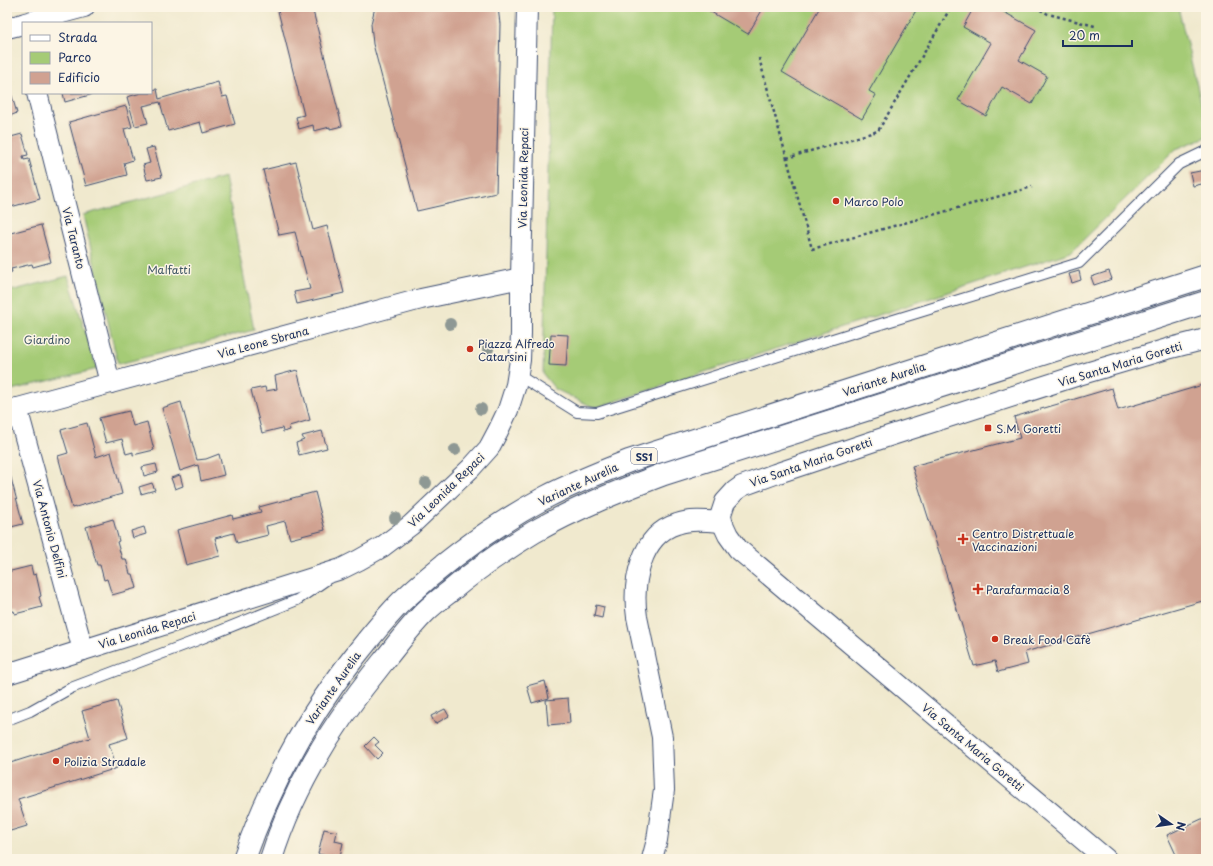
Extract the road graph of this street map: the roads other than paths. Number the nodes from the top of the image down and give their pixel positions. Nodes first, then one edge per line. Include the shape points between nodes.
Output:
1 (84, 7) edge
2 (527, 7) edge
3 (36, 22) edge
4 (37, 94) edge
5 (1206, 151) edge
6 (1206, 276) edge
7 (521, 278) junction
8 (1206, 302) edge
9 (1206, 339) edge
10 (518, 375) junction
11 (110, 383) junction
12 (12, 410) edge
13 (722, 522) junction
14 (341, 570) junction
15 (83, 650) junction
16 (7, 674) edge
17 (7, 720) edge
18 (244, 859) edge
19 (270, 859) edge
20 (652, 859) edge
21 (1106, 859) edge

1 - 3 street
2 - 7 street, Via Leonida Repaci
4 - 11 street, Via Taranto
5 - 10 lane via 1179,164 1079,263 598,413 577,412
6 - 18 highway, Variante Aurelia / SS1 via 629,461 570,485 523,510 432,574 401,602 363,645 314,712 300,736 268,798
7 - 10 street, Via Leonida Repaci
7 - 11 street, Via Leone Sbrana via 421,298
8 - 19 highway, Variante Aurelia / SS1 via 664,474 573,511 534,532 465,579 426,612 398,643 332,731 299,790
9 - 13 street, Via Santa Maria Goretti via 1101,369 889,436 742,486 725,502 721,514
10 - 14 street, Via Leonida Repaci via 510,404 498,431 489,448 471,468 412,525 382,547
11 - 12 street, Via Leone Sbrana
12 - 15 street, Via Antonio Delfini
13 - 20 street via 682,522 664,529 646,550 639,573 636,617 662,737 664,790
13 - 21 street, Via Santa Maria Goretti via 738,549
14 - 15 street, Via Leonida Repaci
14 - 17 lane via 296,600 71,688 30,711
15 - 16 street, Via Leonida Repaci

